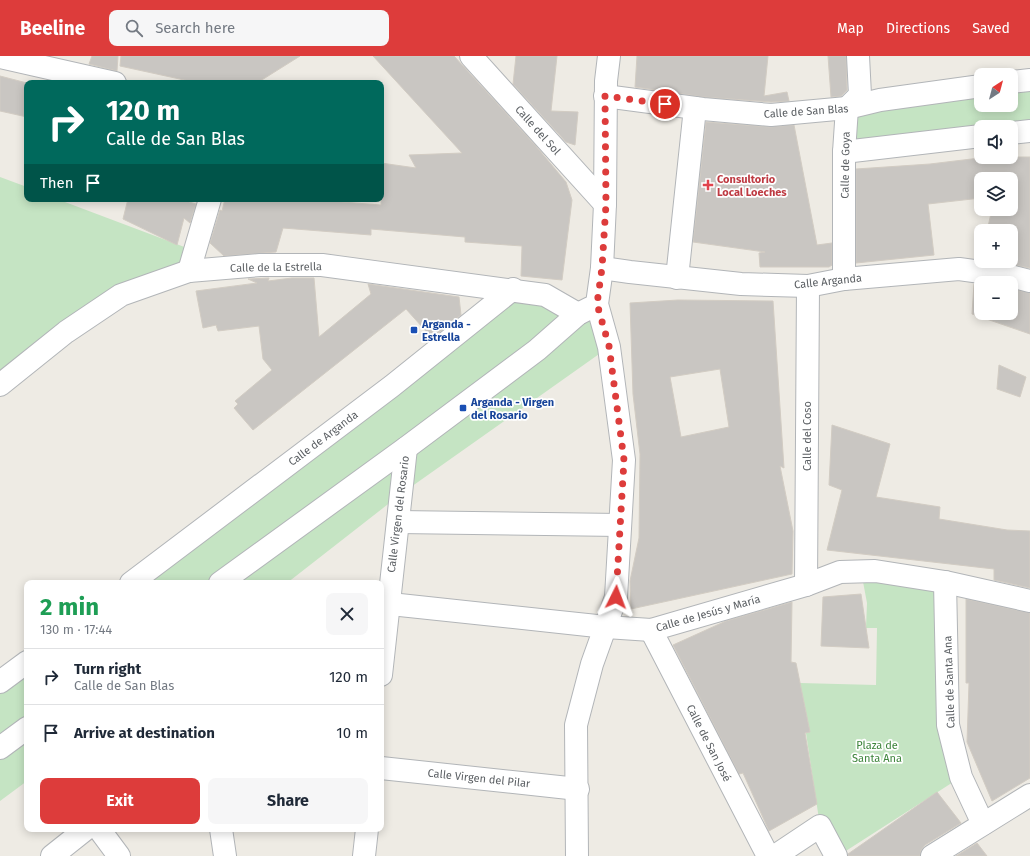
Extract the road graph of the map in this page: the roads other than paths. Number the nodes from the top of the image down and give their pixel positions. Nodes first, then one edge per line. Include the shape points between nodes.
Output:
1 (471, 56) edge
2 (608, 56) edge
3 (858, 56) edge
4 (0, 57) edge
5 (102, 80) edge
6 (1030, 80) edge
7 (1018, 81) edge
8 (974, 87) edge
9 (605, 96) junction
10 (695, 108) junction
11 (847, 108) junction
12 (1030, 131) edge
13 (1018, 132) edge
14 (974, 137) edge
15 (844, 152) junction
16 (209, 202) edge
17 (606, 204) junction
18 (602, 268) junction
19 (190, 271) junction
20 (677, 278) junction
21 (844, 280) junction
22 (1030, 281) edge
23 (808, 286) junction
24 (512, 289) junction
25 (587, 309) junction
26 (0, 384) edge
27 (406, 448) junction
28 (398, 522) junction
29 (620, 525) junction
30 (135, 580) edge
31 (224, 580) edge
32 (945, 582) junction
33 (806, 585) junction
34 (1030, 601) edge
35 (384, 603) edge
36 (606, 627) junction
37 (651, 630) junction
38 (24, 664) edge
39 (0, 682) edge
40 (24, 730) edge
41 (0, 748) edge
42 (384, 768) edge
43 (578, 788) junction
44 (1030, 795) edge
45 (983, 824) junction
46 (82, 832) edge
47 (101, 832) edge
48 (221, 832) edge
49 (367, 832) edge
50 (52, 856) edge
51 (119, 856) edge
52 (225, 856) edge
53 (364, 856) edge
54 (577, 856) edge
55 (768, 856) edge
56 (775, 856) edge
57 (836, 856) edge
58 (932, 856) edge

1 - 17 street, Calle del Sol
2 - 9 street
3 - 11 street via 860,95
4 - 5 street
6 - 7 street
8 - 11 street, Calle de San Blas via 880,100
9 - 10 street, Calle de San Blas
9 - 17 street
10 - 11 street, Calle de San Blas via 771,115
10 - 20 street
11 - 15 street, Calle de Goya
12 - 13 street
14 - 15 street
15 - 21 street, Calle de Goya
16 - 19 street
17 - 18 street
18 - 20 street, Calle Arganda
18 - 25 street
19 - 24 street, Calle de la Estrella via 260,265 322,265
19 - 26 street, Calle de la Estrella via 121,295 66,332
20 - 23 street, Calle Arganda via 741,284
21 - 22 street, Calle Arganda via 959,269
21 - 23 street, Calle Arganda
23 - 33 street, Calle del Coso
24 - 25 street, Calle de la Estrella via 545,295
24 - 30 street, Calle de Arganda via 392,386
25 - 27 street via 537,350
25 - 29 street via 609,346 624,460
27 - 28 street, Calle Virgen del Rosario
27 - 31 street
28 - 29 street
28 - 35 street, Calle Virgen del Rosario
29 - 36 street via 616,597
32 - 33 street, Calle de Jesús y María via 868,571 840,572
32 - 34 street, Calle de Jesús y María
32 - 45 street, Calle de Santa Ana via 948,725 961,777
33 - 37 street, Calle de Jesús y María
35 - 36 street, Calle de Jesús y María
36 - 37 street, Calle de Jesús y María
36 - 43 street via 592,664 576,725
37 - 55 street, Calle de San José
38 - 39 street
40 - 41 street
42 - 43 street, Calle Virgen del Pilar
43 - 54 street
44 - 45 street
45 - 58 street
46 - 50 street
47 - 51 street
48 - 52 street
49 - 53 street
56 - 57 street via 820,826

